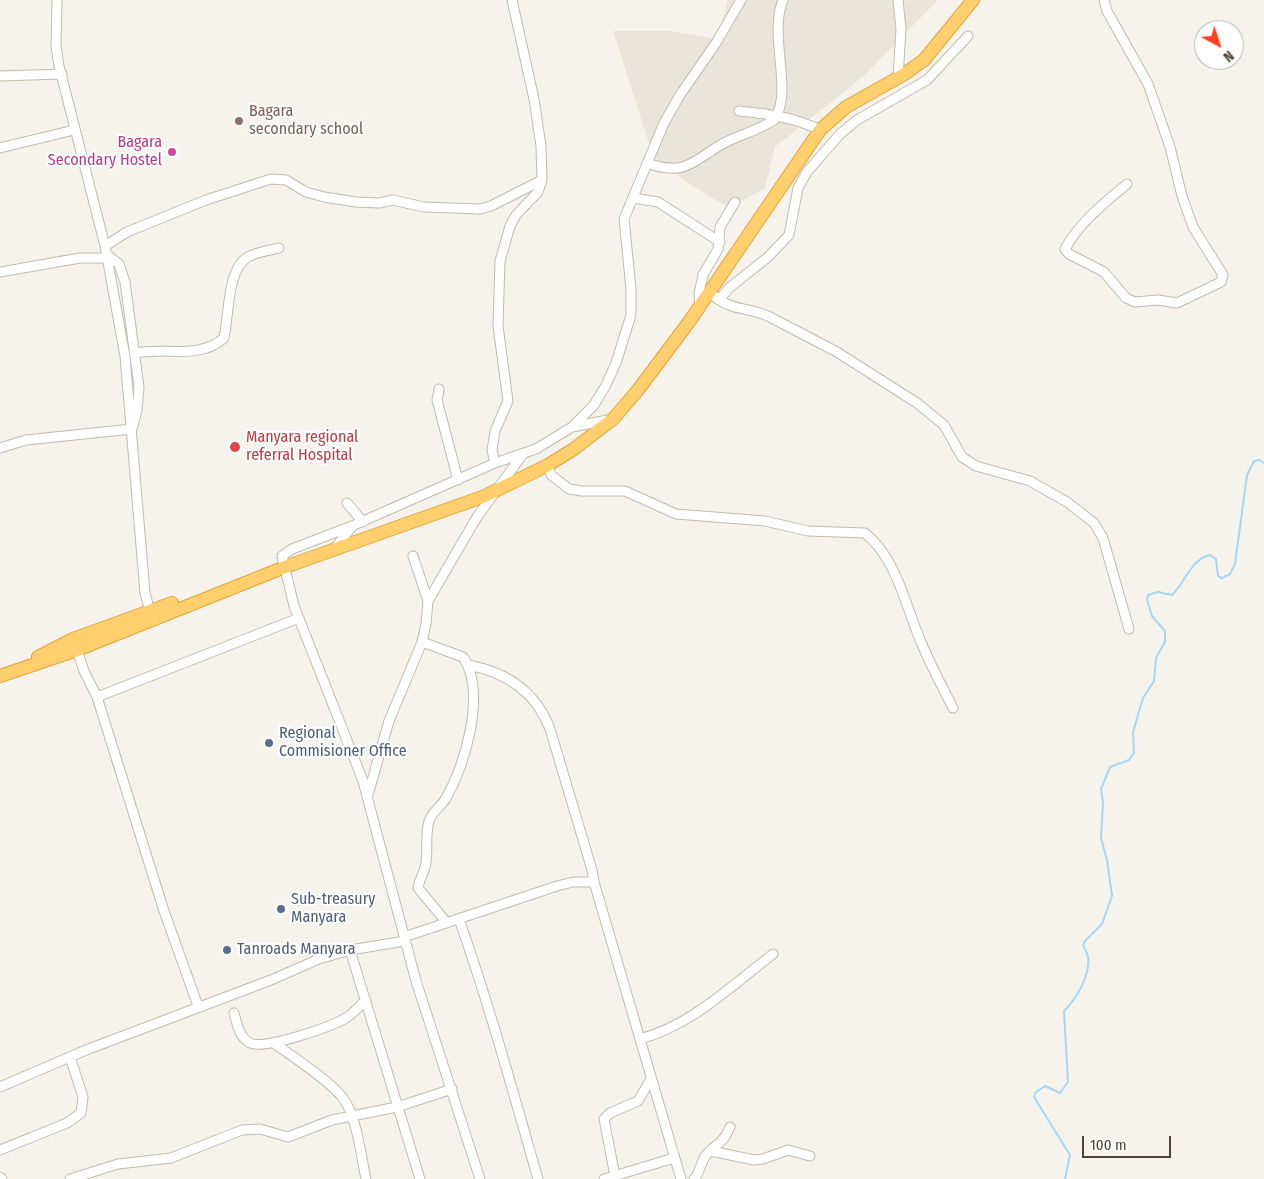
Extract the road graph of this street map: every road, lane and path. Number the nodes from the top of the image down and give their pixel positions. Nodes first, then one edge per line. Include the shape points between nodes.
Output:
1 (56, 0) edge
2 (512, 0) edge
3 (741, 0) edge
4 (782, 0) edge
5 (898, 0) edge
6 (973, 0) edge
7 (1104, 0) edge
8 (968, 36) dead end
9 (62, 74) junction
10 (0, 76) edge
11 (898, 78) junction
12 (739, 112) dead end
13 (778, 114) junction
14 (74, 130) junction
15 (820, 130) junction
16 (0, 148) edge
17 (647, 163) junction
18 (542, 180) junction
19 (1127, 184) dead end
20 (633, 198) junction
21 (735, 202) dead end
22 (720, 242) junction
23 (279, 248) dead end
24 (106, 252) junction
25 (0, 270) edge
26 (714, 296) junction
27 (700, 306) junction
28 (135, 354) junction
29 (440, 389) dead end
30 (614, 418) junction
31 (572, 428) junction
32 (132, 429) junction
33 (0, 448) edge
34 (523, 454) junction
35 (495, 463) junction
36 (548, 465) junction
37 (458, 480) junction
38 (497, 491) junction
39 (348, 503) dead end
40 (363, 522) junction
41 (352, 526) junction
42 (333, 550) junction
43 (413, 556) dead end
44 (285, 567) junction
45 (428, 601) junction
46 (152, 615) junction
47 (299, 618) junction
48 (1129, 629) dead end
49 (422, 642) junction
50 (75, 645) junction
51 (468, 665) junction
52 (0, 676) edge
53 (96, 697) junction
54 (953, 708) dead end
55 (367, 796) junction
56 (594, 882) junction
57 (459, 919) junction
58 (448, 923) junction
59 (404, 939) junction
60 (350, 950) junction
61 (773, 954) dead end
62 (366, 1000) junction
63 (198, 1006) junction
64 (234, 1013) dead end
65 (640, 1039) junction
66 (274, 1043) junction
67 (70, 1057) junction
68 (651, 1079) junction
69 (0, 1088) edge
70 (452, 1089) junction
71 (397, 1106) junction
72 (351, 1115) junction
73 (730, 1127) dead end
74 (0, 1150) edge
75 (711, 1151) junction
76 (810, 1156) dead end
77 (674, 1158) junction
78 (615, 1176) junction
79 (70, 1179) edge
80 (366, 1179) edge
81 (420, 1179) edge
82 (480, 1179) edge
83 (538, 1179) edge
84 (604, 1179) edge
85 (681, 1179) edge
86 (694, 1179) edge

1 - 9 street via 56,46
2 - 18 street via 534,99
3 - 17 street via 680,95
4 - 13 street via 776,25 781,67
5 - 11 street
6 - 11 highway via 924,60
7 - 19 street via 1148,84 1193,227 1223,275 1221,282 1177,303 1131,301 1104,272 1069,254 1065,249 1069,242 1096,211
8 - 26 street via 927,80 840,134 807,172 798,188 789,235 768,257
9 - 10 street
9 - 14 street
11 - 15 highway via 846,107
12 - 13 street
13 - 15 street
13 - 17 street via 764,127 726,142 688,166 671,169
14 - 16 street
14 - 24 street
15 - 26 highway
17 - 20 street
18 - 24 street via 480,209 424,207 393,200 356,202 324,197 306,192 286,180 271,179 206,200 127,232
18 - 35 street via 538,192 510,226 500,261 498,326 508,401 495,431 492,450
20 - 22 street via 658,202
20 - 31 street via 623,229 632,302 627,331 600,396
21 - 22 street via 720,227
22 - 27 street via 703,275
23 - 28 street via 249,256 237,270 224,338 218,344 190,351
24 - 25 street
24 - 28 street via 119,264 123,273
24 - 32 street via 125,356
26 - 27 highway
26 - 48 street via 728,306 768,316 843,356 917,403 944,425 962,457 976,466 1030,481 1067,502 1094,523 1104,538
27 - 30 highway
28 - 32 street via 138,387
29 - 37 street via 436,400
30 - 31 street
30 - 36 highway
31 - 34 street
32 - 33 street via 26,440
32 - 46 street via 145,593
34 - 35 street
34 - 38 street
35 - 37 street
36 - 38 highway
36 - 54 street via 551,475 569,489 582,492 625,491 676,514 765,521 808,531 865,532 892,566 920,641
37 - 40 street
38 - 42 highway
38 - 45 street via 477,517
39 - 40 street
40 - 41 street
41 - 42 street
41 - 44 street via 286,552 282,556
42 - 44 highway
43 - 45 street
44 - 46 highway via 211,589
44 - 47 street via 290,595
45 - 49 street
46 - 50 highway
47 - 53 street
47 - 55 street via 359,768
49 - 51 street via 463,657
49 - 55 street via 392,713
50 - 52 highway
50 - 53 street
51 - 56 street via 491,670 512,680 542,711
51 - 58 street via 472,698 470,735 451,787 429,822 425,838 425,867 418,888
53 - 63 street via 164,911
55 - 59 street
56 - 57 street via 557,886
56 - 65 street
57 - 58 street
57 - 83 street via 487,1000
58 - 59 street
59 - 60 street
59 - 70 street
60 - 62 street
60 - 63 street
61 - 65 street via 683,1023
62 - 66 street via 345,1019
62 - 71 street
63 - 67 street
64 - 66 street via 245,1040 257,1045
65 - 68 street
66 - 72 street via 340,1095
67 - 69 street
67 - 74 street via 83,1098 81,1113 67,1124
68 - 77 street
68 - 78 street via 638,1101 610,1112 604,1119
70 - 71 street
70 - 82 street
71 - 72 street
71 - 81 street
72 - 79 street via 286,1138 270,1130 242,1130 172,1158 118,1164
72 - 80 street
73 - 75 street via 722,1142
75 - 76 street via 754,1160 788,1150
75 - 86 street via 706,1154
77 - 78 street
77 - 85 street
78 - 84 street

